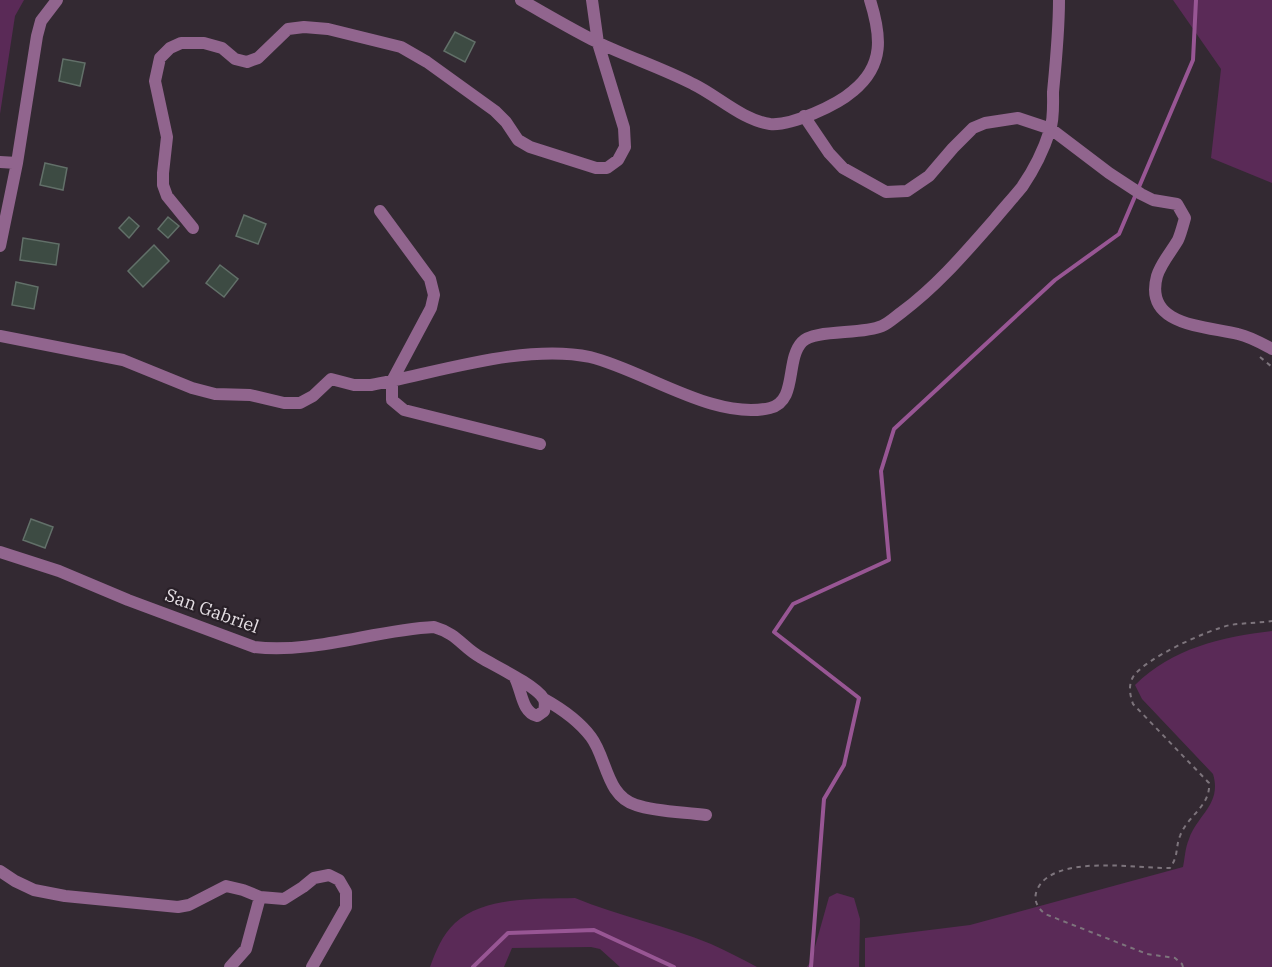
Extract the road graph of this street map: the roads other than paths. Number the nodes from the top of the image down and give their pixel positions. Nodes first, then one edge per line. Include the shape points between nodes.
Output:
1 (57, 0) edge
2 (521, 0) edge
3 (592, 0) edge
4 (870, 0) edge
5 (1059, 0) edge
6 (598, 43) junction
7 (804, 116) junction
8 (1051, 129) junction
9 (0, 162) edge
10 (17, 163) junction
11 (380, 211) dead end
12 (193, 228) dead end
13 (0, 246) edge
14 (0, 336) edge
15 (1272, 349) edge
16 (392, 381) junction
17 (540, 444) dead end
18 (0, 552) edge
19 (514, 676) junction
20 (544, 699) junction
21 (706, 815) dead end
22 (0, 871) edge
23 (260, 897) junction
24 (230, 967) edge
25 (312, 967) edge

1 - 10 street via 41,21 37,36
2 - 6 street
3 - 6 street
4 - 7 street via 878,24 876,62 864,82 842,100
5 - 8 street
6 - 7 street via 664,69 754,121 772,124
6 - 12 street via 624,128 625,147 618,160 607,168 585,165 518,140 495,111 401,47 304,27 288,29 258,58 247,62 204,43 181,43 170,48 160,58 155,81 167,137 164,185 167,196
7 - 8 street via 843,168 886,192 907,191 929,176 973,128 984,123 1018,118
8 - 15 street via 1141,194 1177,204 1182,210 1185,218 1179,238 1158,273 1155,286 1156,297 1172,318 1200,328 1240,334
8 - 16 street via 1022,186 956,265 883,326 813,336 802,342 786,395 771,408 723,407 590,357 563,354 515,355
9 - 10 street
10 - 13 street
11 - 16 street via 430,279 434,295 431,308
14 - 16 street via 123,360 215,394 250,395 284,403 300,403 331,379 354,385
16 - 17 street via 392,400 404,410
18 - 19 street, San Gabriel via 254,647 302,647 434,627 457,637 478,656
19 - 20 street, San Gabriel
19 - 20 street via 531,714 537,716 544,711
20 - 21 street, San Gabriel via 560,708 592,739 622,797 635,805
22 - 23 street via 34,890 65,896 178,907 226,886
23 - 24 street via 246,949
23 - 25 street via 284,899 314,878 329,875 339,880 346,892 346,906

